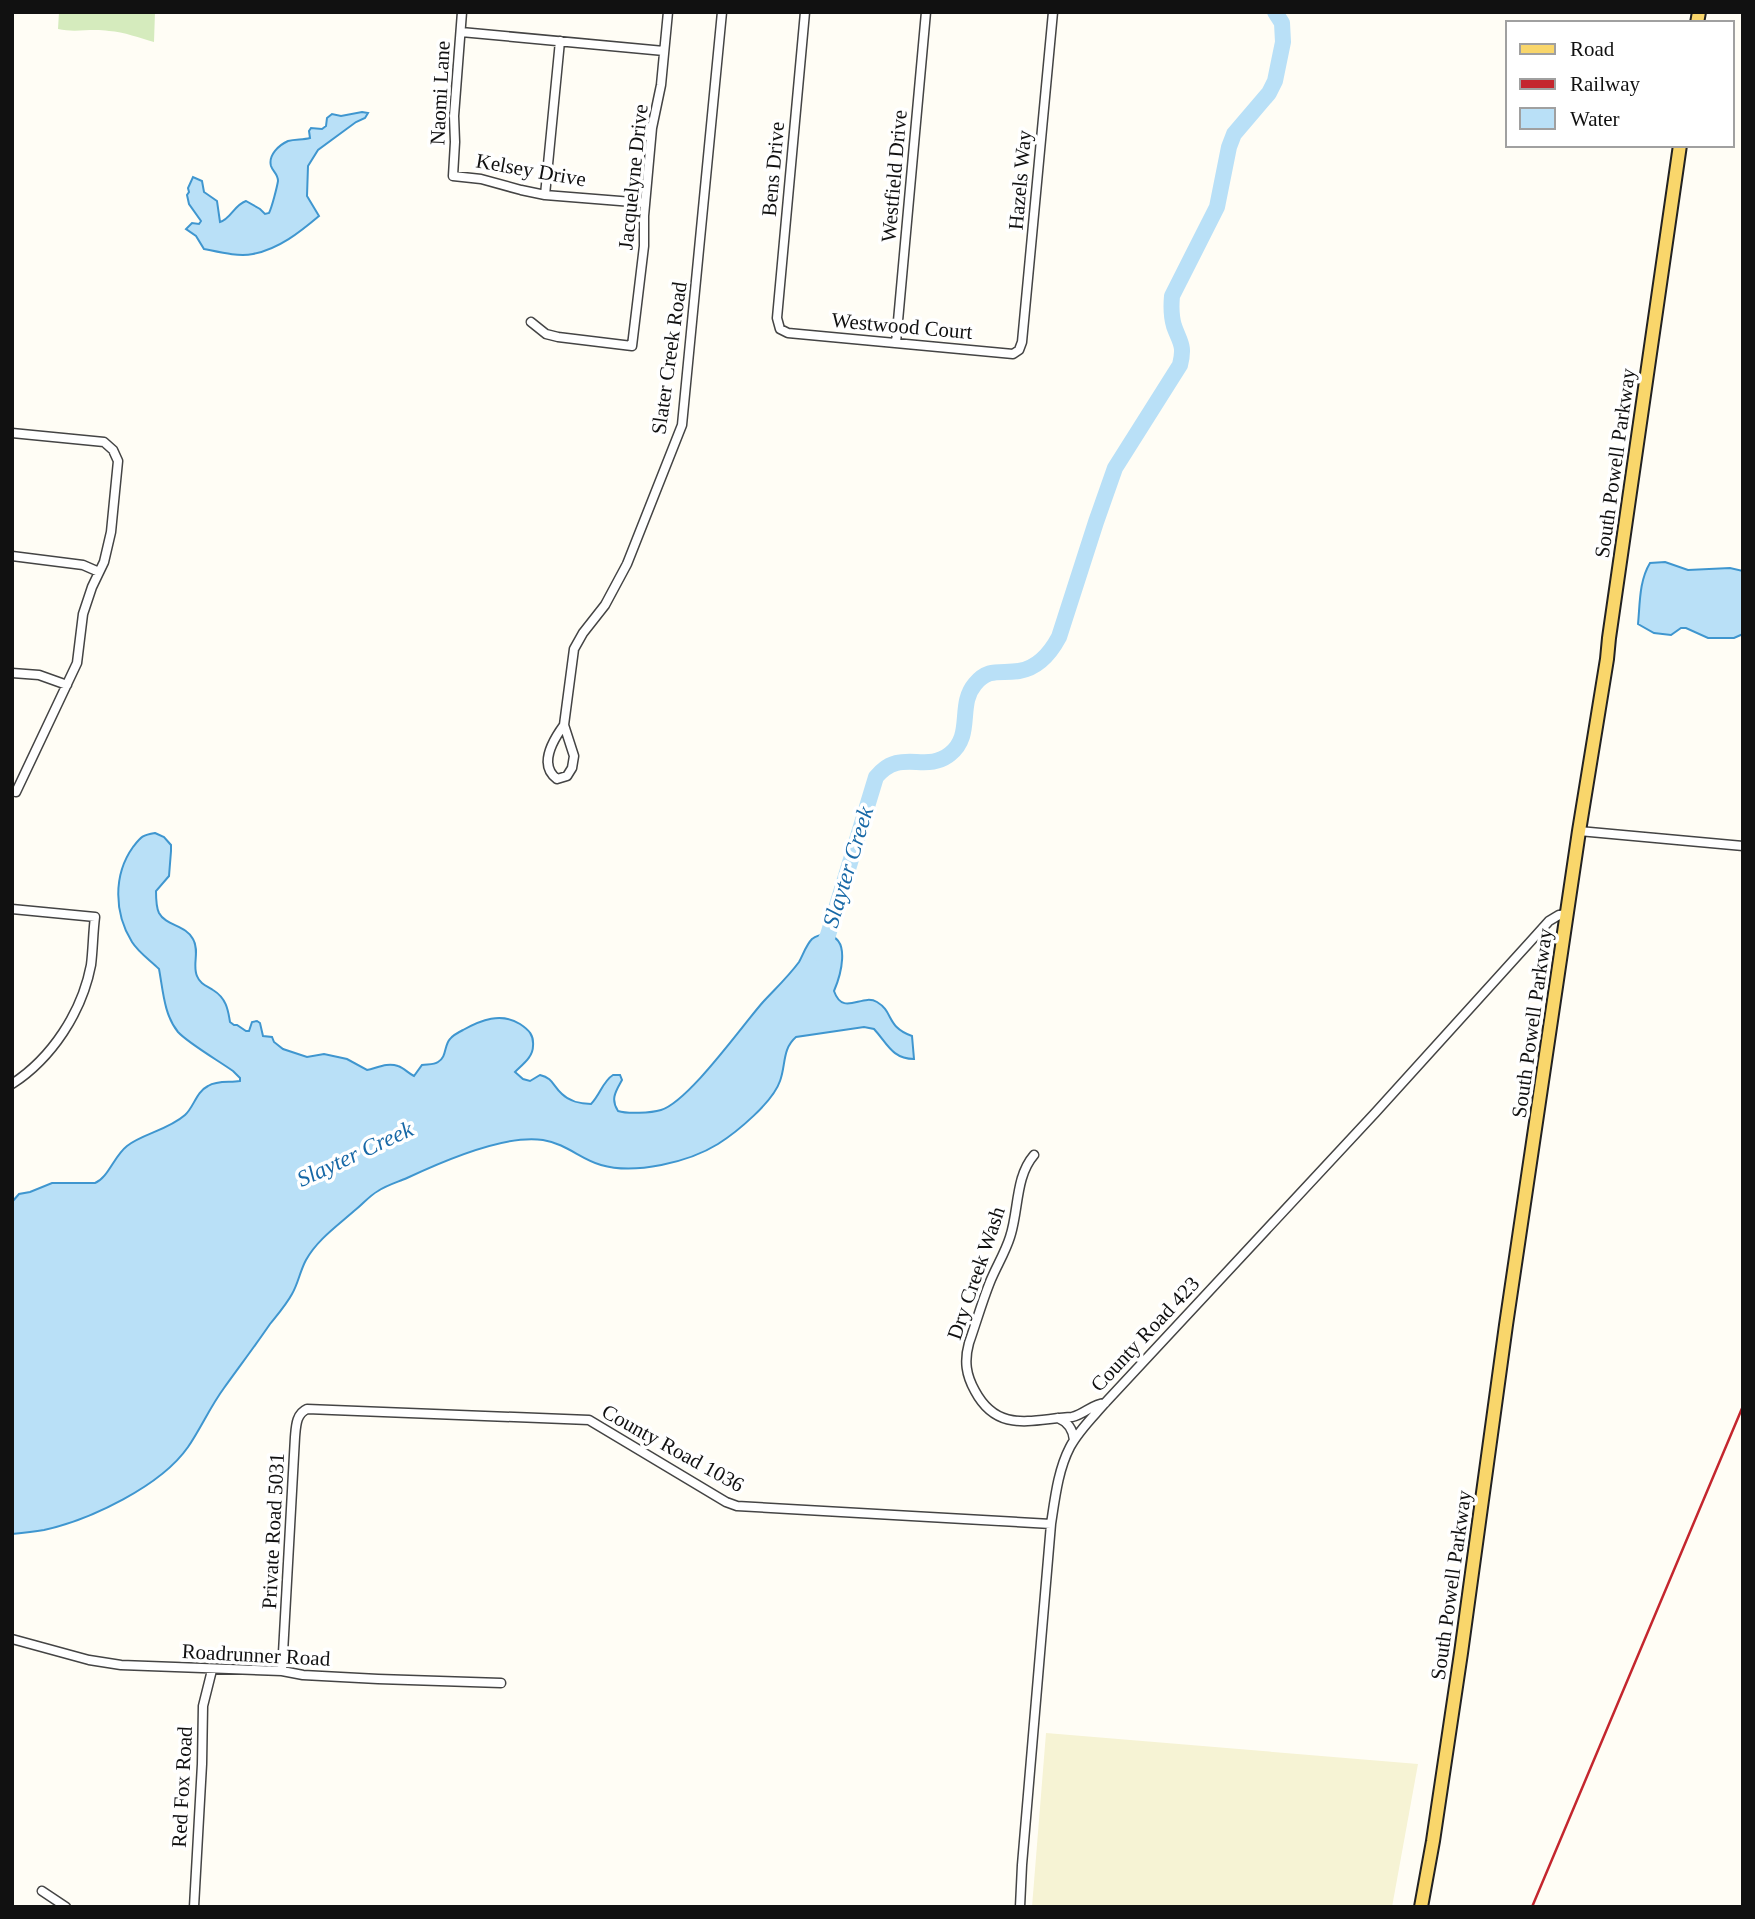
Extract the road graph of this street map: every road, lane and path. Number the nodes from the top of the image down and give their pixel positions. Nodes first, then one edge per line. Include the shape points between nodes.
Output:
1 (463, 12) edge
2 (668, 12) edge
3 (722, 12) edge
4 (806, 12) edge
5 (926, 12) edge
6 (1053, 12) edge
7 (461, 32) junction
8 (560, 41) junction
9 (664, 51) junction
10 (1680, 147) edge
11 (453, 176) joint
12 (545, 195) junction
13 (645, 203) junction
14 (531, 322) dead end
15 (780, 329) joint
16 (896, 343) junction
17 (1019, 350) joint
18 (12, 433) edge
19 (12, 556) edge
20 (99, 572) junction
21 (12, 673) edge
22 (67, 685) junction
23 (564, 725) junction
24 (14, 791) edge
25 (1579, 831) junction
26 (1743, 846) edge
27 (12, 909) edge
28 (1567, 914) junction
29 (12, 1084) edge
30 (1034, 1155) dead end
31 (1105, 1403) junction
32 (320, 1409) joint
33 (1058, 1418) junction
34 (1074, 1440) junction
35 (1051, 1524) junction
36 (12, 1639) edge
37 (212, 1670) junction
38 (282, 1671) junction
39 (500, 1682) dead end
40 (42, 1891) dead end
41 (66, 1907) edge
42 (194, 1907) edge
43 (1020, 1907) edge
44 (1421, 1907) edge

1 - 7 street, Naomi Lane
2 - 9 street, Jacquelyne Drive
3 - 23 street, Slater Creek Road via 682,425 627,564 574,649
4 - 15 street, Bens Drive via 777,318
5 - 16 street, Westfield Drive
6 - 17 street, Hazels Way
7 - 8 street
7 - 11 street, Naomi Lane
8 - 9 street
8 - 12 street
9 - 13 street, Jacquelyne Drive
10 - 25 main road, South Powell Parkway
11 - 12 street, Kelsey Drive
12 - 13 street, Kelsey Drive
13 - 14 street, Jacquelyne Drive via 632,346 558,337
15 - 16 street, Westwood Court
16 - 17 street, Westwood Court via 1013,354
18 - 20 street via 104,442 113,450 118,461 111,533
19 - 20 street via 83,565
20 - 22 street via 83,614 77,663
21 - 22 street via 39,675
22 - 24 street
23 - 23 street, Slater Creek Road via 547,763 557,779 567,776 574,755
25 - 26 street
25 - 28 main road, South Powell Parkway
27 - 29 street via 94,916 91,966 77,1008 55,1045
28 - 31 street, County Road 423 via 1549,921
28 - 44 main road, South Powell Parkway
30 - 33 street, Dry Creek Wash via 1024,1172 1014,1227 966,1353 966,1368 982,1405 998,1417 1021,1422
31 - 33 street, Dry Creek Wash via 1078,1416
31 - 34 street, County Road 423
32 - 35 street, County Road 1036 via 589,1420 737,1506
32 - 38 street, Private Road 5031 via 303,1410 297,1424
33 - 34 street via 1071,1428
34 - 35 street, County Road 423 via 1061,1471
35 - 43 street, County Road 423
36 - 37 street, Roadrunner Road via 121,1665
37 - 38 street, Roadrunner Road
37 - 42 street, Red Fox Road via 203,1706
38 - 39 street, Roadrunner Road
40 - 41 street

